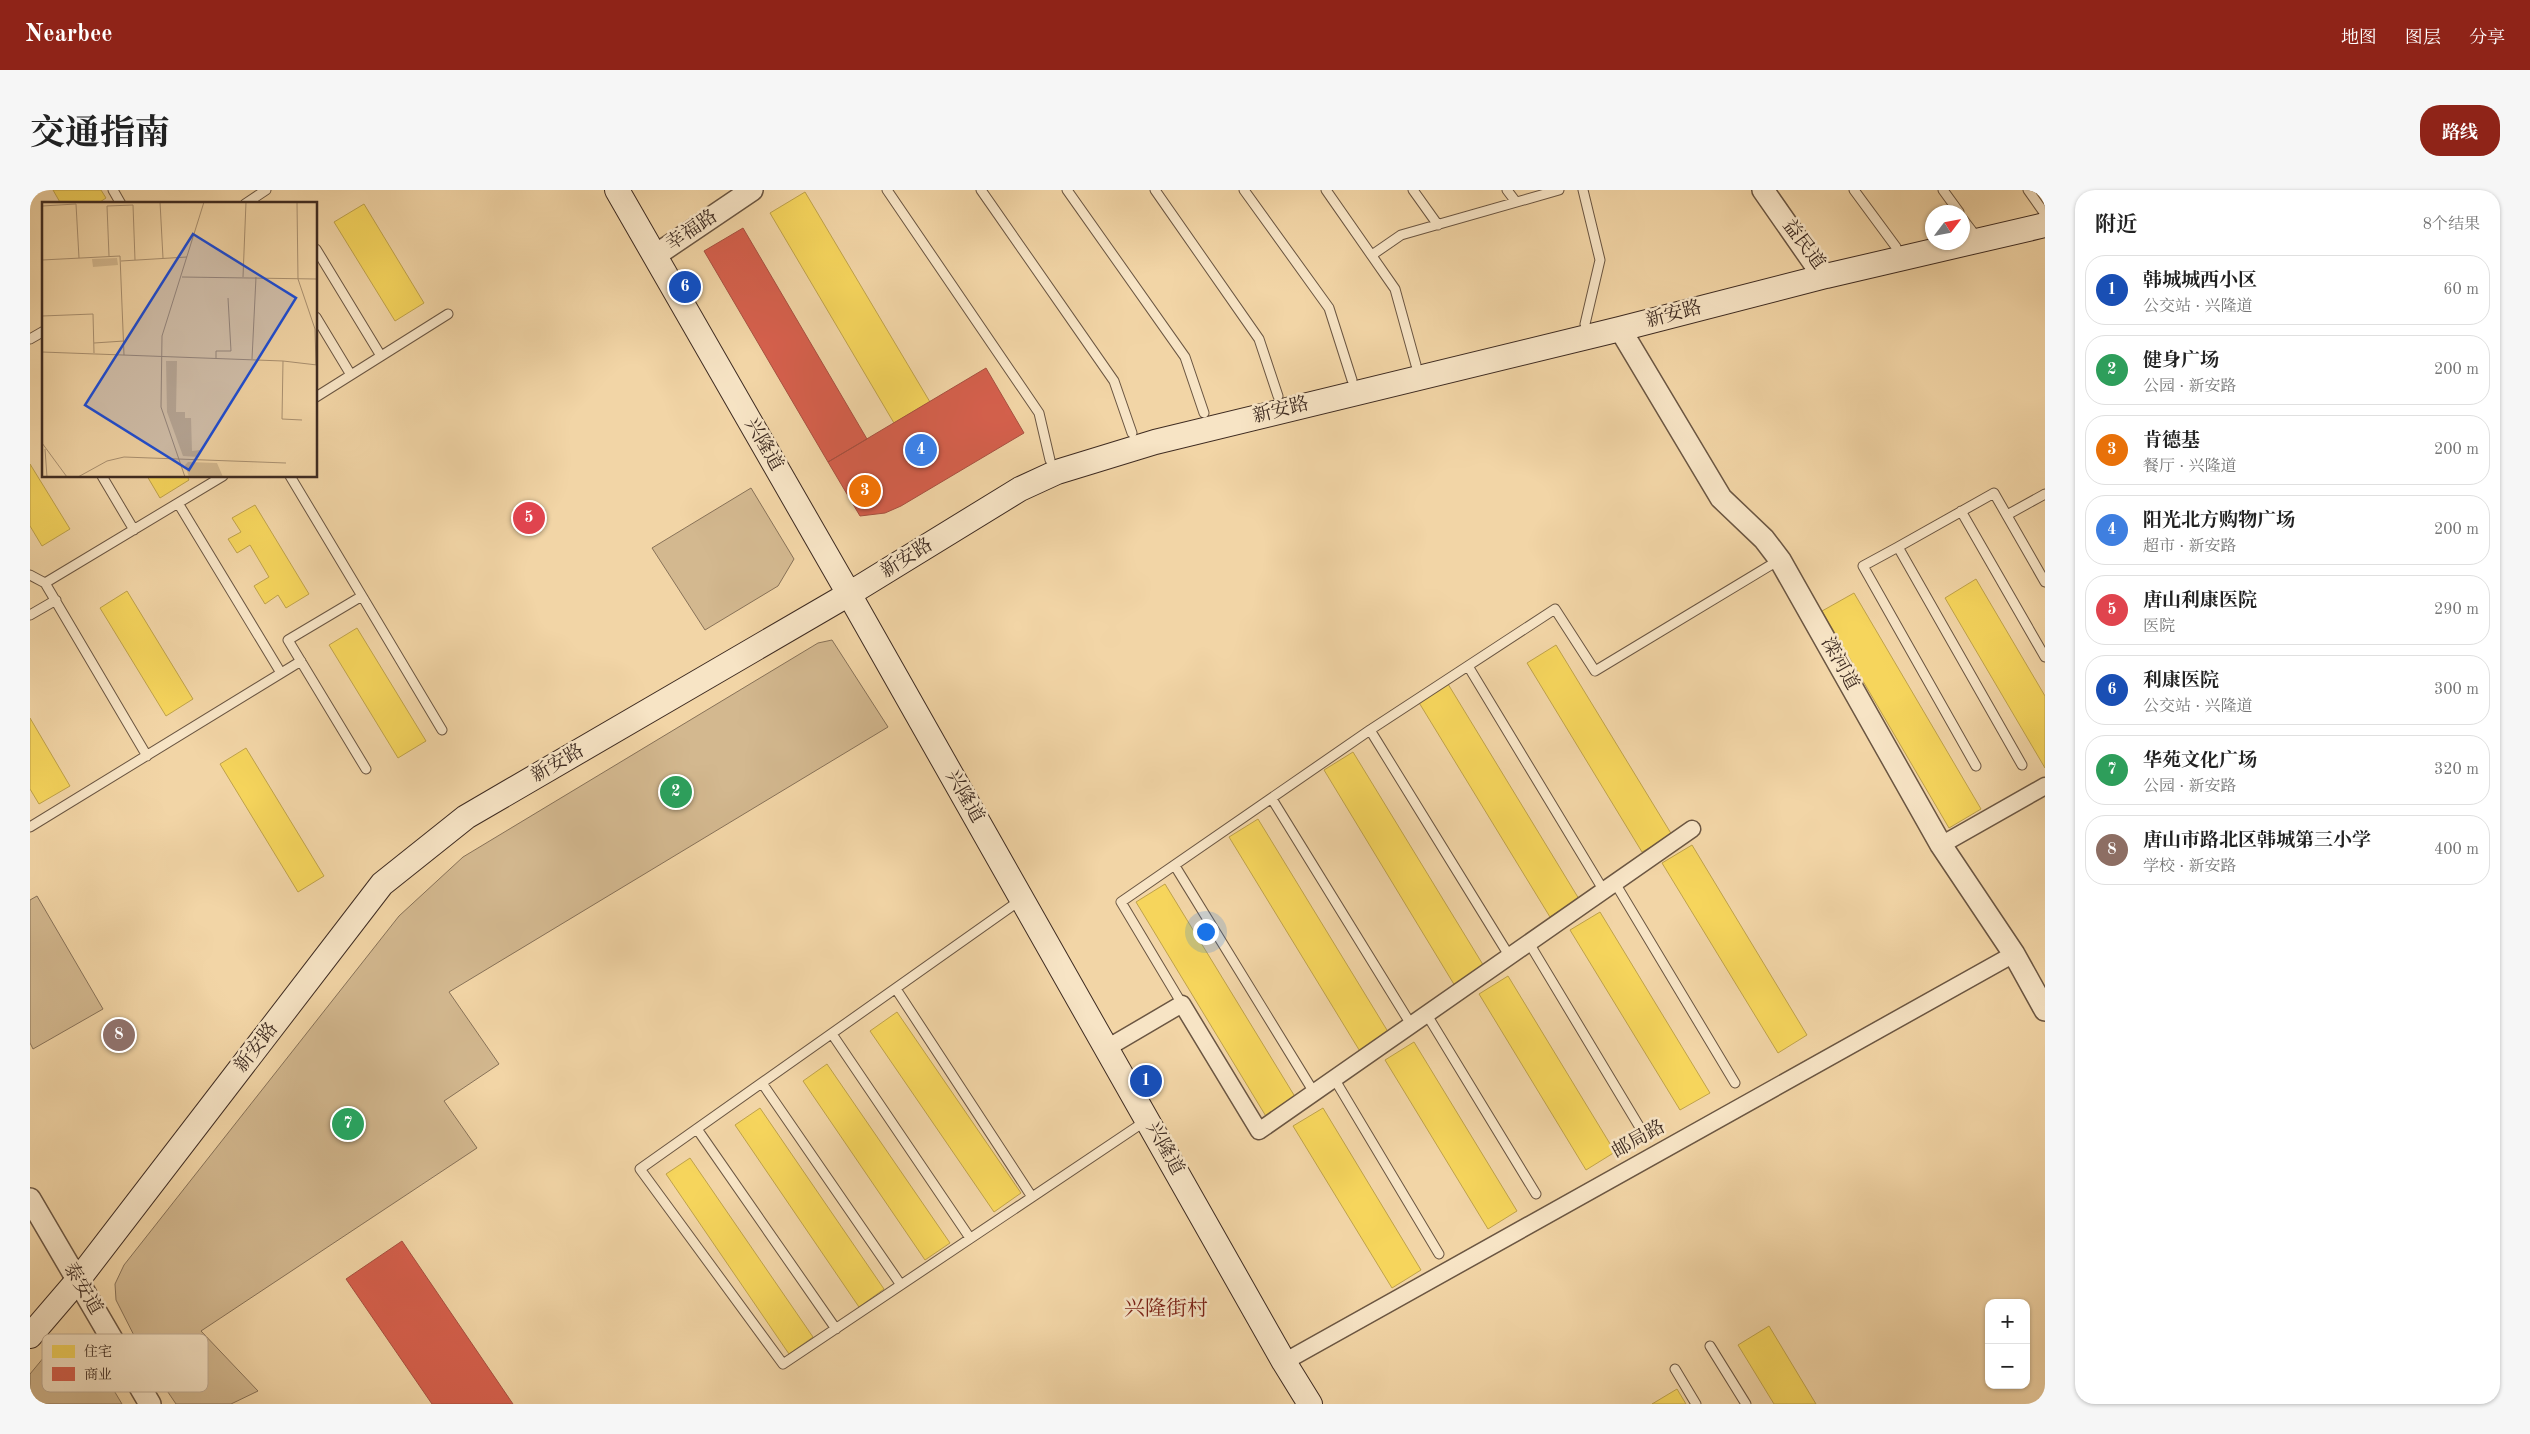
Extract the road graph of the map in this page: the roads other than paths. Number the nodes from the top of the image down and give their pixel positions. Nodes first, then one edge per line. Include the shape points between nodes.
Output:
1 (113, 190) edge
2 (266, 190) edge
3 (617, 190) edge
4 (752, 190) edge
5 (887, 190) edge
6 (980, 190) edge
7 (1067, 190) edge
8 (1154, 190) edge
9 (1244, 190) edge
10 (1326, 190) edge
11 (1413, 190) edge
12 (1507, 190) edge
13 (1559, 190) edge
14 (1583, 190) edge
15 (1763, 190) edge
16 (1854, 190) edge
17 (1943, 190) edge
18 (2028, 190) edge
19 (120, 202) edge
20 (248, 202) edge
21 (1516, 202) junction
22 (1953, 205) edge
23 (2045, 216) edge
24 (1970, 222) edge
25 (1438, 225) junction
26 (1925, 241) edge
27 (1896, 247) junction
28 (318, 252) edge
29 (656, 255) junction
30 (1372, 255) junction
31 (1821, 271) junction
32 (448, 314) dead end
33 (318, 320) edge
34 (1585, 324) junction
35 (1620, 329) junction
36 (42, 332) edge
37 (30, 339) edge
38 (381, 356) junction
39 (1416, 365) junction
40 (351, 375) junction
41 (1352, 380) junction
42 (318, 396) edge
43 (1278, 396) junction
44 (1204, 413) junction
45 (1132, 433) junction
46 (1050, 460) junction
47 (103, 478) edge
48 (220, 478) edge
49 (291, 478) edge
50 (2045, 494) edge
51 (178, 503) junction
52 (1961, 511) junction
53 (2007, 515) junction
54 (134, 530) junction
55 (1898, 547) junction
56 (1780, 560) junction
57 (30, 575) edge
58 (2045, 582) edge
59 (45, 583) junction
60 (846, 589) junction
61 (362, 596) junction
62 (56, 600) junction
63 (30, 615) edge
64 (2045, 657) edge
65 (301, 661) junction
66 (1468, 666) junction
67 (281, 673) junction
68 (442, 730) dead end
69 (1370, 730) junction
70 (147, 756) junction
71 (2022, 765) dead end
72 (1976, 766) dead end
73 (366, 769) dead end
74 (2045, 786) edge
75 (1272, 799) junction
76 (30, 827) edge
77 (1692, 829) dead end
78 (1941, 845) junction
79 (1175, 866) junction
80 (1610, 887) junction
81 (1022, 899) junction
82 (1529, 944) junction
83 (2014, 954) junction
84 (1510, 957) junction
85 (896, 989) junction
86 (1182, 1004) junction
87 (2045, 1010) edge
88 (1427, 1015) junction
89 (1412, 1026) junction
90 (832, 1034) junction
91 (1107, 1048) junction
92 (1335, 1080) junction
93 (762, 1083) junction
94 (1735, 1083) dead end
95 (1314, 1094) junction
96 (1147, 1119) junction
97 (696, 1129) junction
98 (1642, 1131) dead end
99 (1536, 1194) dead end
100 (1032, 1197) junction
101 (30, 1199) edge
102 (970, 1238) junction
103 (1439, 1254) dead end
104 (75, 1275) junction
105 (901, 1285) junction
106 (30, 1318) edge
107 (836, 1329) junction
108 (109, 1334) edge
109 (30, 1336) edge
110 (1710, 1346) dead end
111 (1284, 1362) junction
112 (1674, 1369) dead end
113 (143, 1392) edge
114 (150, 1404) edge
115 (1310, 1404) edge
116 (1696, 1404) edge
117 (1746, 1404) edge

1 - 19 lane
2 - 20 lane
3 - 29 main road, 兴隆道
4 - 29 street, 幸福路
5 - 46 lane via 1039,413
6 - 45 lane via 1114,381
7 - 44 lane via 1185,357
8 - 43 lane via 1259,339
9 - 41 lane via 1329,308
10 - 30 lane
11 - 25 lane
12 - 21 lane
13 - 21 lane
14 - 34 lane via 1600,260
15 - 31 street, 益民道
16 - 27 lane
17 - 22 lane
18 - 23 lane
21 - 25 lane
23 - 24 main road
23 - 31 main road, 新安路
25 - 30 lane via 1401,235
26 - 27 main road, 新安路
27 - 31 main road, 新安路
28 - 38 lane
29 - 60 main road, 兴隆道
30 - 39 lane via 1395,289
31 - 34 main road, 新安路
31 - 35 main road, 新安路
32 - 38 lane
33 - 40 lane
34 - 39 main road, 新安路
35 - 56 street, 滦河道 via 1721,498 1764,539
35 - 60 main road, 新安路 via 1155,442 1057,472 1020,489
36 - 37 lane
38 - 40 lane
39 - 41 main road, 新安路
40 - 42 lane
41 - 43 main road, 新安路
43 - 44 main road, 新安路
44 - 45 main road, 新安路
45 - 46 main road, 新安路
46 - 60 main road, 新安路 via 1023,472
47 - 54 lane
48 - 51 lane
49 - 61 lane
50 - 53 lane
51 - 54 lane
51 - 67 lane
52 - 53 lane via 1994,493
52 - 55 lane
52 - 64 lane
53 - 58 lane
54 - 59 lane
55 - 71 lane
55 - 72 lane via 1863,566
56 - 66 lane via 1594,671 1554,609
56 - 78 street, 滦河道
57 - 59 lane
59 - 62 lane
60 - 81 main road, 兴隆道
60 - 104 main road, 新安路 via 466,817 382,884
61 - 65 lane via 288,640
61 - 68 lane
62 - 63 lane
62 - 70 lane
65 - 67 lane
65 - 73 lane
66 - 69 lane
66 - 80 lane
67 - 70 lane
69 - 75 lane
69 - 84 lane
70 - 76 lane
74 - 78 street
75 - 79 lane
75 - 89 lane
77 - 80 street
78 - 83 street, 滦河道
79 - 86 lane via 1121,902
79 - 95 lane
80 - 82 street
80 - 94 lane
81 - 85 lane
81 - 91 main road, 兴隆道
82 - 84 street
82 - 98 lane
83 - 87 street, 滦河道
83 - 111 street, 邮局路
84 - 88 street
85 - 90 lane
85 - 100 lane
86 - 91 street
86 - 95 street via 1259,1131
88 - 89 street
88 - 99 lane
89 - 92 street
90 - 93 lane
90 - 102 lane
91 - 96 main road, 兴隆道
92 - 95 street
92 - 103 lane
93 - 97 lane
93 - 105 lane
96 - 100 lane
96 - 111 main road, 兴隆道
97 - 107 lane
97 - 107 lane via 640,1169 783,1364
100 - 102 lane
101 - 104 street, 泰安道
102 - 105 lane
104 - 106 main road, 新安路
104 - 108 street, 泰安道
104 - 109 main road, 新安路
105 - 107 lane
110 - 117 lane
111 - 115 main road, 兴隆道
112 - 116 lane
113 - 114 street, 泰安道

